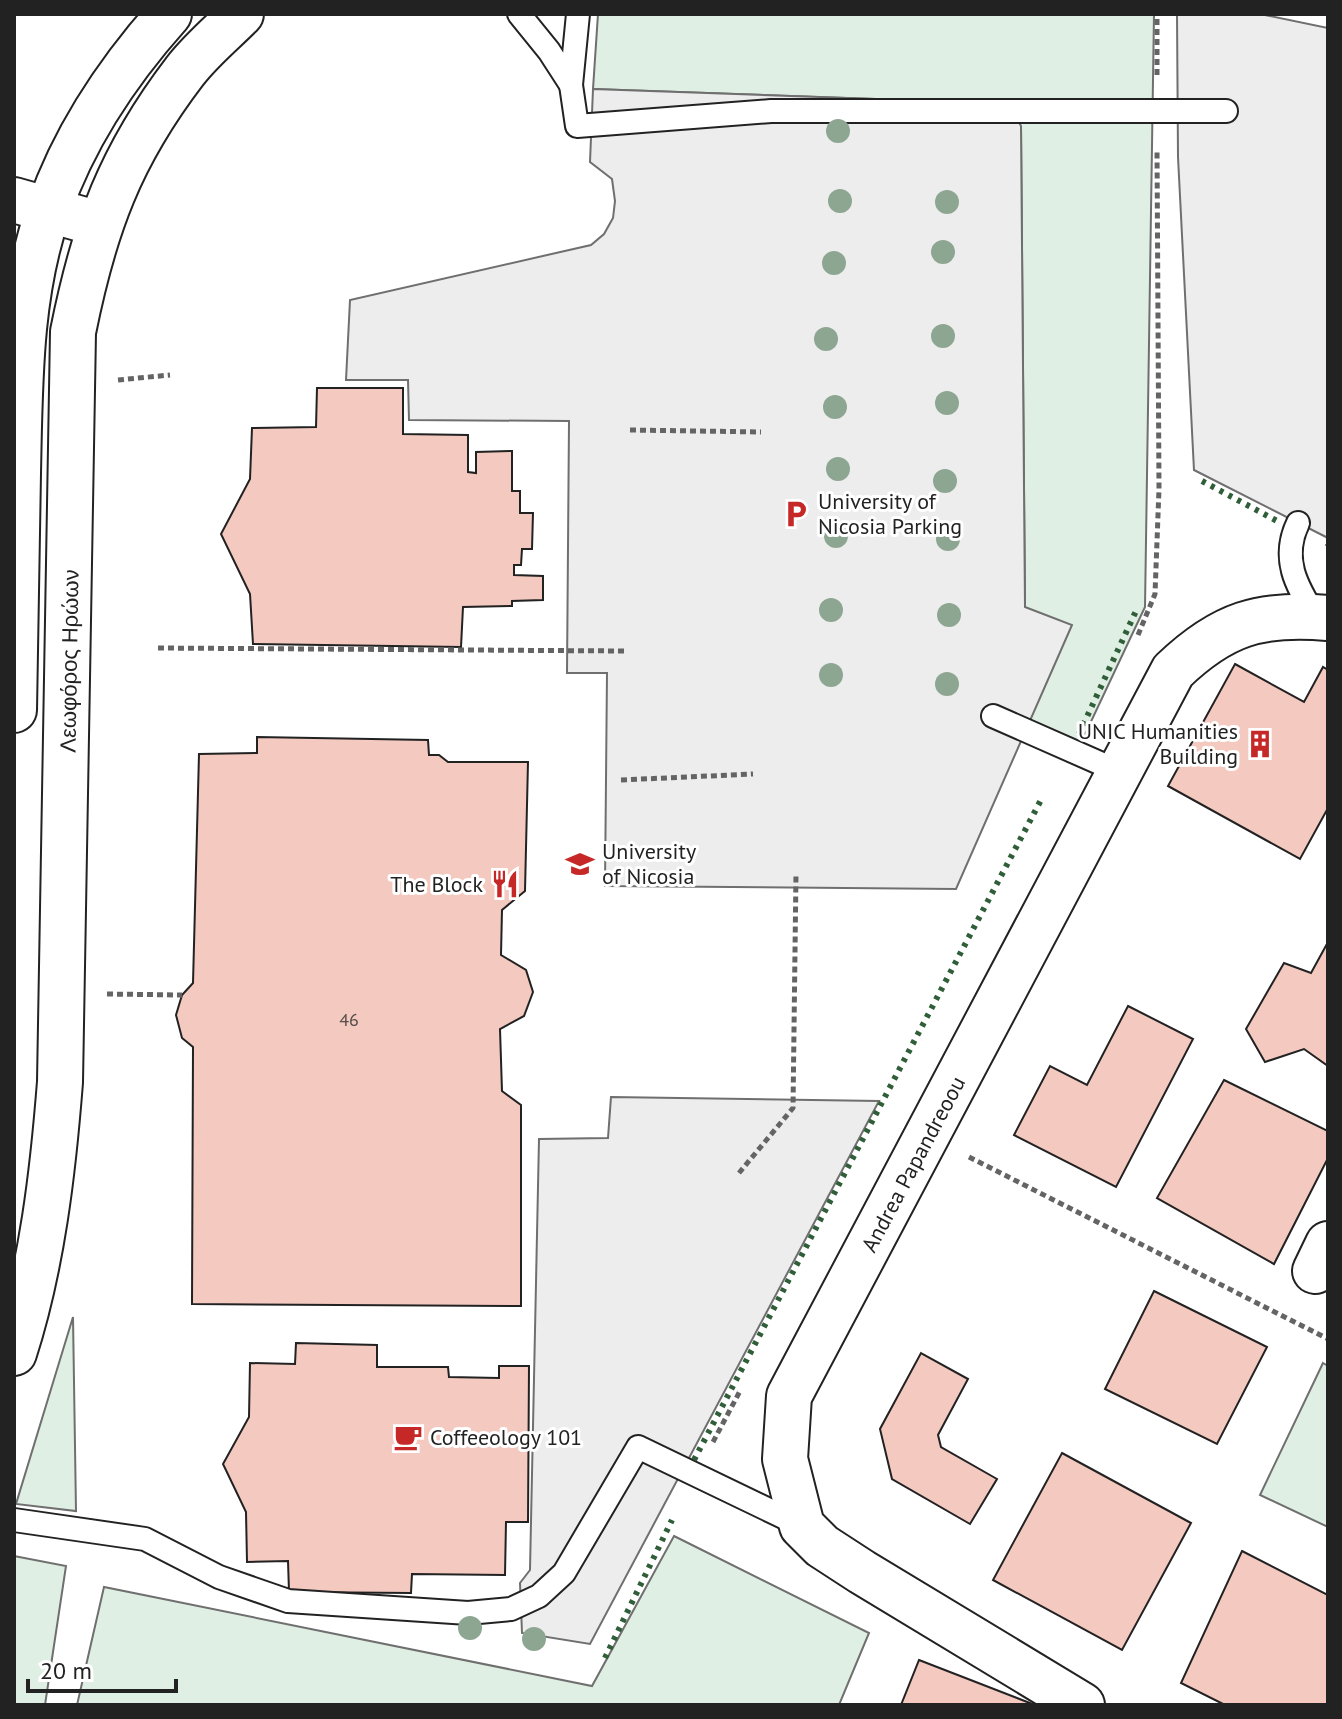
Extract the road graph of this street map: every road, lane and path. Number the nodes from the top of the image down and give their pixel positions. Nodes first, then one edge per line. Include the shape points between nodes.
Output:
1 (169, 14) edge
2 (241, 14) edge
3 (519, 14) edge
4 (578, 14) edge
5 (1157, 14) edge
6 (571, 85) junction
7 (1157, 110) junction
8 (1226, 111) dead end
9 (32, 204) edge
10 (99, 224) junction
11 (170, 375) dead end
12 (115, 381) dead end
13 (630, 430) dead end
14 (761, 432) dead end
15 (1298, 523) dead end
16 (1151, 609) dead end
17 (1322, 618) edge
18 (158, 648) dead end
19 (625, 651) dead end
20 (14, 710) edge
21 (993, 716) dead end
22 (1120, 772) junction
23 (753, 774) dead end
24 (621, 780) dead end
25 (796, 873) dead end
26 (103, 994) dead end
27 (182, 995) dead end
28 (927, 1136) junction
29 (739, 1173) dead end
30 (1328, 1339) edge
31 (14, 1353) edge
32 (14, 1520) edge
33 (802, 1526) junction
34 (1082, 1705) edge

1 - 9 main road
2 - 10 main road, Λεωφόρος Ηρώων via 187,68 142,133
3 - 6 lane
4 - 6 lane
5 - 7 path
6 - 7 lane via 577,126 771,111
7 - 8 lane
7 - 16 path via 1160,467
9 - 10 main road
9 - 20 main road via 34,262 24,317
10 - 31 main road, Λεωφόρος Ηρώων via 73,332 55,1153
11 - 12 path
13 - 14 path
15 - 17 lane via 1290,541 1290,567 1298,590
17 - 22 main road, Andrea Papandreoou via 1293,615 1246,623 1203,642 1173,671
18 - 19 path
21 - 22 lane
22 - 28 main road, Andrea Papandreoou
23 - 24 path
25 - 29 path via 793,1108
26 - 27 path
28 - 30 path
28 - 33 main road, Andrea Papandreoou via 789,1396 785,1459
32 - 33 lane via 145,1539 219,1577 288,1601 468,1613 511,1609 539,1596 564,1573 638,1447
33 - 34 main road via 822,1546

